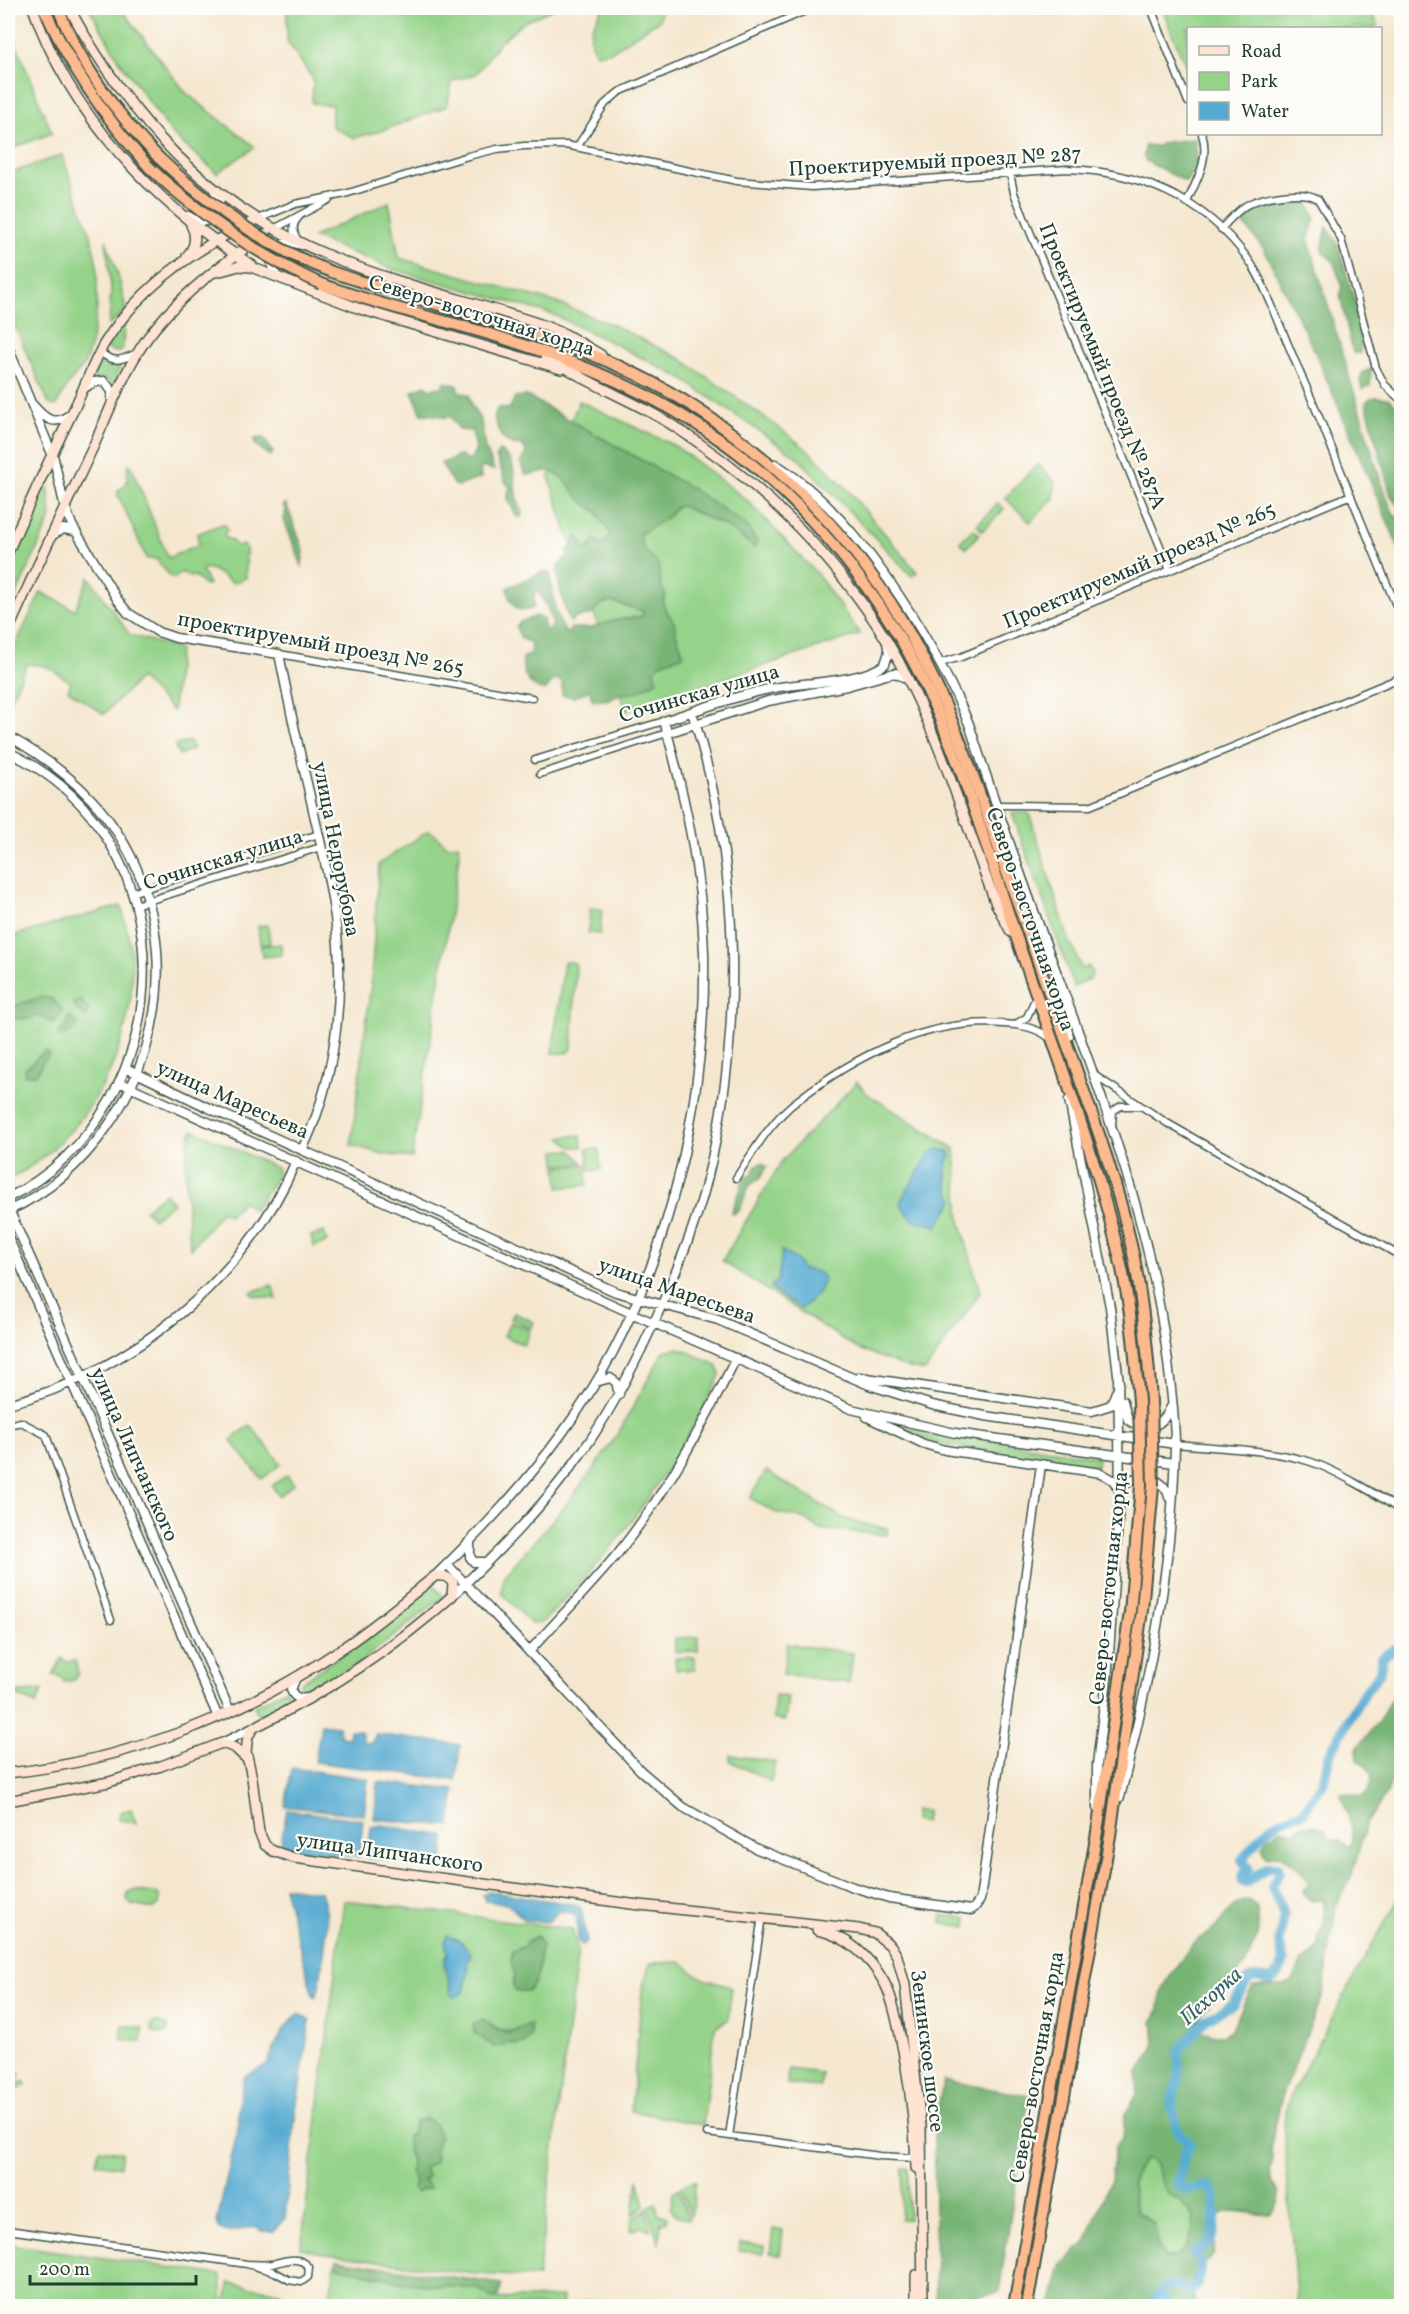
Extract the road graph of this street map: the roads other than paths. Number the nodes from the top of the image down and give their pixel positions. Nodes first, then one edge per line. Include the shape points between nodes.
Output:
1 (33, 8) edge
2 (44, 8) edge
3 (58, 8) edge
4 (69, 8) edge
5 (812, 8) edge
6 (1151, 8) edge
7 (1187, 99) edge
8 (1202, 135) edge
9 (577, 147) junction
10 (1010, 172) junction
11 (210, 185) junction
12 (333, 197) junction
13 (1187, 202) junction
14 (178, 210) junction
15 (302, 213) junction
16 (258, 219) junction
17 (273, 229) junction
18 (1221, 229) junction
19 (215, 241) junction
20 (308, 246) junction
21 (235, 254) junction
22 (182, 262) junction
23 (261, 271) junction
24 (208, 276) junction
25 (290, 283) junction
26 (526, 346) junction
27 (8, 347) edge
28 (102, 348) junction
29 (138, 352) junction
30 (611, 361) junction
31 (585, 379) junction
32 (83, 389) junction
33 (29, 401) junction
34 (1401, 401) edge
35 (112, 406) junction
36 (73, 413) junction
37 (52, 456) junction
38 (762, 456) junction
39 (1351, 495) junction
40 (64, 507) junction
41 (75, 531) junction
42 (49, 540) junction
43 (8, 552) edge
44 (1170, 570) junction
45 (1401, 619) edge
46 (8, 631) edge
47 (886, 640) junction
48 (279, 654) junction
49 (940, 663) junction
50 (1401, 677) edge
51 (908, 679) junction
52 (532, 698) dead end
53 (692, 712) junction
54 (664, 721) junction
55 (696, 724) junction
56 (667, 733) junction
57 (8, 736) edge
58 (8, 752) edge
59 (535, 759) dead end
60 (540, 774) dead end
61 (998, 805) junction
62 (319, 834) junction
63 (321, 847) junction
64 (144, 889) junction
65 (131, 893) junction
66 (148, 901) junction
67 (135, 905) junction
68 (1044, 940) junction
69 (1021, 950) junction
70 (1036, 994) junction
71 (1013, 1024) junction
72 (1052, 1039) junction
73 (134, 1044) junction
74 (145, 1049) junction
75 (1060, 1065) junction
76 (126, 1068) junction
77 (137, 1074) junction
78 (1094, 1074) junction
79 (119, 1082) junction
80 (131, 1087) junction
81 (1082, 1091) junction
82 (1139, 1106) junction
83 (1112, 1128) junction
84 (302, 1150) junction
85 (296, 1161) junction
86 (736, 1178) dead end
87 (8, 1198) edge
88 (8, 1209) edge
89 (8, 1237) edge
90 (1401, 1257) edge
91 (637, 1299) junction
92 (661, 1306) junction
93 (631, 1313) junction
94 (654, 1322) junction
95 (736, 1358) junction
96 (845, 1375) junction
97 (82, 1377) junction
98 (1119, 1377) junction
99 (70, 1382) junction
100 (595, 1383) junction
101 (619, 1394) junction
102 (1173, 1403) junction
103 (8, 1404) edge
104 (851, 1409) junction
105 (8, 1425) edge
106 (1118, 1437) junction
107 (1175, 1444) junction
108 (1119, 1456) junction
109 (1173, 1463) junction
110 (1041, 1465) junction
111 (1120, 1492) junction
112 (1171, 1510) junction
113 (1401, 1512) edge
114 (470, 1542) junction
115 (487, 1562) junction
116 (447, 1564) junction
117 (435, 1576) junction
118 (465, 1584) junction
119 (452, 1596) junction
120 (111, 1620) dead end
121 (529, 1652) junction
122 (296, 1676) junction
123 (309, 1698) junction
124 (230, 1711) junction
125 (218, 1717) junction
126 (253, 1728) junction
127 (222, 1743) junction
128 (247, 1759) junction
129 (8, 1773) edge
130 (8, 1801) edge
131 (1096, 1832) junction
132 (1110, 1836) junction
133 (598, 1899) joint
134 (646, 1905) junction
135 (761, 1923) junction
136 (707, 2133) dead end
137 (729, 2136) junction
138 (915, 2158) junction
139 (8, 2230) edge
140 (247, 2264) junction
141 (581, 2307) edge
142 (616, 2307) edge
143 (916, 2307) edge
144 (923, 2307) edge
145 (1014, 2307) edge
146 (1027, 2307) edge

1 - 14 main road via 47,44 82,104 128,162
2 - 26 highway, Северо-восточная хорда, bridge via 92,96 131,147 223,230 321,284
3 - 30 highway, Северо-восточная хорда, bridge via 120,116 209,204 235,221 284,251 332,273 501,323
4 - 11 main road via 94,52 143,121
5 - 9 street via 619,92 605,104
6 - 7 street
8 - 13 street via 1204,162
9 - 10 street, Проектируемый проезд № 287 via 737,181 785,186
9 - 12 street, Проектируемый проезд № 287 via 497,149
10 - 13 street, Проектируемый проезд № 287 via 1104,171 1142,180
10 - 44 street, Проектируемый проезд № 287А via 1014,193
11 - 14 street via 220,202 214,219 196,221
11 - 16 main road
12 - 15 street
12 - 16 street via 296,204
13 - 18 street, Проектируемый проезд № 287
14 - 19 main road
14 - 22 main road via 195,235 194,246
15 - 17 street
15 - 20 street via 293,233
16 - 17 main road
16 - 19 main road
17 - 20 main road
17 - 21 main road
18 - 34 street via 1244,207 1259,200 1306,194 1318,199 1341,238 1376,368 1385,385
18 - 39 street, Проектируемый проезд № 287 via 1248,259 1264,288
19 - 21 main road
19 - 22 main road
20 - 25 street via 287,242 272,254 273,270
20 - 30 main road via 385,276 540,324
21 - 23 main road
21 - 24 main road
22 - 28 main road via 148,290
23 - 24 main road via 239,266
23 - 25 main road
24 - 29 main road via 168,313
25 - 31 main road via 360,309
26 - 31 main road
26 - 69 highway, Северо-восточная хорда via 651,397 728,445 784,494 842,557 889,623 926,689 967,790
27 - 33 street, проектируемый проезд № 265
28 - 29 street via 109,360 116,361
28 - 32 main road
29 - 35 main road
30 - 38 highway, Северо-восточная хорда via 694,406
31 - 47 main road via 671,424 757,489 812,543
32 - 35 street via 98,381 106,383 112,391
32 - 36 main road
33 - 36 street via 53,421 64,420
33 - 37 street, проектируемый проезд № 265
35 - 40 main road
36 - 37 main road
37 - 40 street, проектируемый проезд № 265
37 - 43 main road
38 - 49 street via 811,490 859,543 903,602
38 - 81 highway, Северо-восточная хорда via 839,534 889,601 932,675 978,788
39 - 44 street, Проектируемый проезд № 265
39 - 45 street, Проектируемый проезд № 287
40 - 41 street, проектируемый проезд № 265
40 - 42 main road
41 - 42 street via 63,529
41 - 48 street, проектируемый проезд № 265 via 128,613 144,624 176,638
42 - 46 main road
44 - 49 street, Проектируемый проезд № 265
47 - 51 main road
47 - 53 street, Сочинская улица via 889,652 885,664 869,672 768,689
48 - 52 street, проектируемый проезд № 265
48 - 62 street, улица Недорубова
49 - 61 street via 969,724
50 - 61 street via 1090,806
51 - 55 street, Сочинская улица via 895,673 768,701
51 - 69 main road via 996,904
53 - 54 street, Сочинская улица
53 - 55 street
54 - 56 street
54 - 59 street, Сочинская улица
55 - 56 street, Сочинская улица
55 - 92 street via 718,814 729,891 732,1008 723,1098 705,1188
56 - 60 street, Сочинская улица
56 - 91 street via 694,852 704,951 704,1006 695,1099 677,1182
57 - 64 street via 43,757 92,799 124,844
58 - 65 street via 49,775 81,806 118,859
61 - 68 street
62 - 63 street, улица Недорубова
62 - 64 street, Сочинская улица
63 - 66 street, Сочинская улица
63 - 84 street, улица Недорубова via 338,944 339,992 329,1068
64 - 65 street, Сочинская улица
64 - 66 street
65 - 67 street
66 - 67 street, Сочинская улица
66 - 74 street via 159,966 154,1024
67 - 73 street via 145,978
68 - 78 street
68 - 81 street
69 - 70 highway, Северо-восточная хорда
70 - 71 street via 1027,1017
70 - 72 highway, Северо-восточная хорда
71 - 72 street via 1030,1027
71 - 86 street via 958,1024 902,1039 867,1056 796,1101
72 - 75 highway, Северо-восточная хорда
73 - 74 street via 136,1052
73 - 76 street
74 - 77 street
75 - 98 street via 1110,1307
75 - 131 highway, Северо-восточная хорда, bridge via 1092,1157 1120,1260 1139,1402 1141,1485 1130,1612
76 - 77 street, улица Маресьева
76 - 79 street
77 - 80 street
77 - 84 street, улица Маресьева
78 - 82 street
78 - 83 street
79 - 80 street, улица Маресьева
79 - 87 street via 73,1149
80 - 85 street, улица Маресьева
80 - 88 street via 98,1140 73,1167 50,1187
81 - 132 highway, Северо-восточная хорда, bridge via 1119,1199 1133,1256 1146,1336 1151,1401 1153,1486 1142,1610
82 - 83 street via 1121,1106 1113,1111
82 - 90 street
83 - 102 street via 1150,1260
84 - 85 street, улица Недорубова
84 - 91 street, улица Маресьева
85 - 93 street, улица Маресьева
85 - 97 street, улица Недорубова via 269,1214 220,1277 133,1349
88 - 97 street, улица Липчанского
89 - 99 street, улица Липчанского
91 - 92 street, улица Маресьева
91 - 93 street
92 - 94 street
92 - 96 street, улица Маресьева via 742,1329
93 - 94 street, улица Маресьева
93 - 100 street
94 - 95 street, улица Маресьева
94 - 101 street
95 - 104 street, улица Маресьева
95 - 121 street via 703,1426 642,1520 617,1554
96 - 98 street via 1092,1411 1111,1405
96 - 106 street, улица Маресьева via 932,1405
97 - 99 street, улица Недорубова
97 - 124 street, улица Липчанского
98 - 102 street via 1124,1410 1134,1424 1159,1424 1166,1419
98 - 106 street
99 - 103 street, улица Недорубова
99 - 125 street, улица Липчанского
100 - 101 street via 610,1378 616,1382
100 - 114 street via 521,1486
101 - 115 street via 583,1452 541,1506
102 - 107 street
104 - 108 street, улица Маресьева via 955,1433
104 - 110 street via 945,1450
105 - 120 street via 21,1422 46,1436
106 - 107 street, улица Маресьева
106 - 108 street
107 - 109 street
107 - 113 street via 1310,1462
108 - 109 street, улица Маресьева
108 - 111 street
109 - 112 street
110 - 111 street via 1101,1473 1115,1482
110 - 121 street via 980,1900 970,1910 907,1901 853,1887 757,1849 706,1822 683,1808 641,1771
111 - 112 street via 1125,1482 1136,1477 1156,1479 1165,1485
111 - 131 street via 1097,1765
112 - 132 street via 1150,1664
114 - 115 street via 474,1562
114 - 116 street
115 - 118 street
116 - 117 street
116 - 118 street
117 - 119 main road via 443,1575 453,1583
117 - 122 main road via 355,1639
118 - 119 street
118 - 121 street
119 - 123 main road via 388,1649
122 - 123 street via 291,1690 294,1696
122 - 124 main road
123 - 126 main road
124 - 125 main road
125 - 129 main road via 104,1756
126 - 127 street
126 - 128 main road, улица Липчанского via 246,1743
127 - 128 main road
127 - 130 main road via 109,1782
128 - 133 main road, улица Липчанского via 259,1832 265,1845 281,1855
131 - 145 highway, Северо-восточная хорда
132 - 146 highway, Северо-восточная хорда
133 - 134 main road, Зенинское шоссе
134 - 135 main road, Зенинское шоссе via 652,1909
134 - 144 main road, Зенинское шоссе via 859,1929 875,1934 891,1946 905,1985 919,2090
135 - 137 street
135 - 138 main road, Зенинское шоссе via 826,1931 854,1947 879,1974 890,1996 905,2062
136 - 137 street
137 - 138 street
138 - 143 main road, Зенинское шоссе
139 - 140 street
140 - 140 street via 275,2271 289,2280 303,2282 308,2277 309,2267 304,2262 285,2259 270,2264
141 - 142 street via 585,2302

